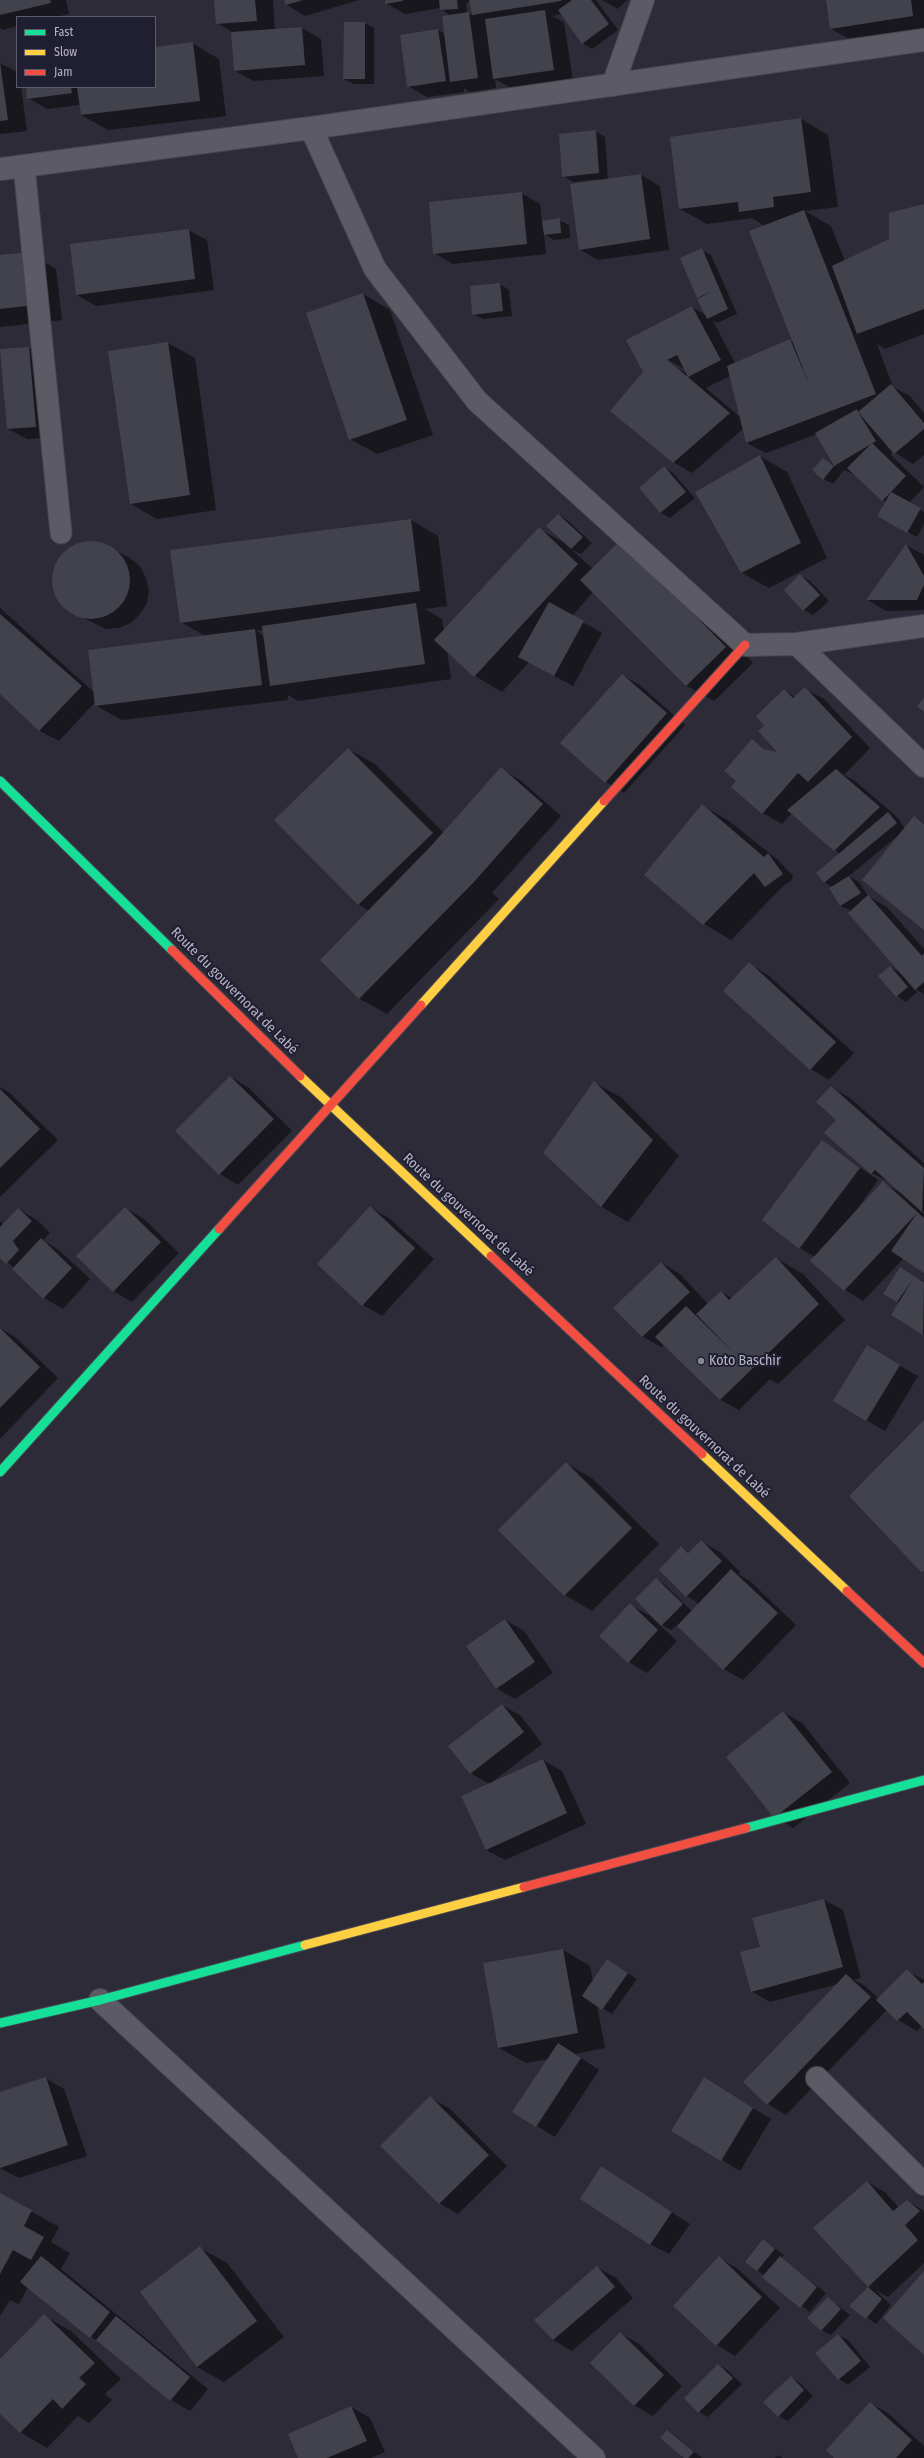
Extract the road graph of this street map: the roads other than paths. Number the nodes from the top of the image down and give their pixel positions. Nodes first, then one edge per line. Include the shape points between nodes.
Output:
1 (643, 0) edge
2 (924, 40) edge
3 (614, 85) junction
4 (311, 128) junction
5 (24, 166) junction
6 (0, 169) edge
7 (61, 534) dead end
8 (924, 626) edge
9 (797, 644) junction
10 (745, 646) junction
11 (924, 766) edge
12 (0, 781) edge
13 (330, 1105) junction
14 (0, 1472) edge
15 (924, 1663) edge
16 (924, 1780) edge
17 (100, 2000) junction
18 (0, 2023) edge
19 (817, 2078) dead end
20 (924, 2184) edge
21 (594, 2458) edge

1 - 3 street
2 - 3 street
3 - 4 street
4 - 5 street
4 - 10 street via 375,270 477,401
5 - 6 street
5 - 7 lane
8 - 9 street
9 - 10 street
9 - 11 street
10 - 13 street
12 - 13 street, Route du gouvernorat de Labé
13 - 14 street
13 - 15 street, Route du gouvernorat de Labé
16 - 17 street
17 - 18 street
17 - 21 street
19 - 20 street

